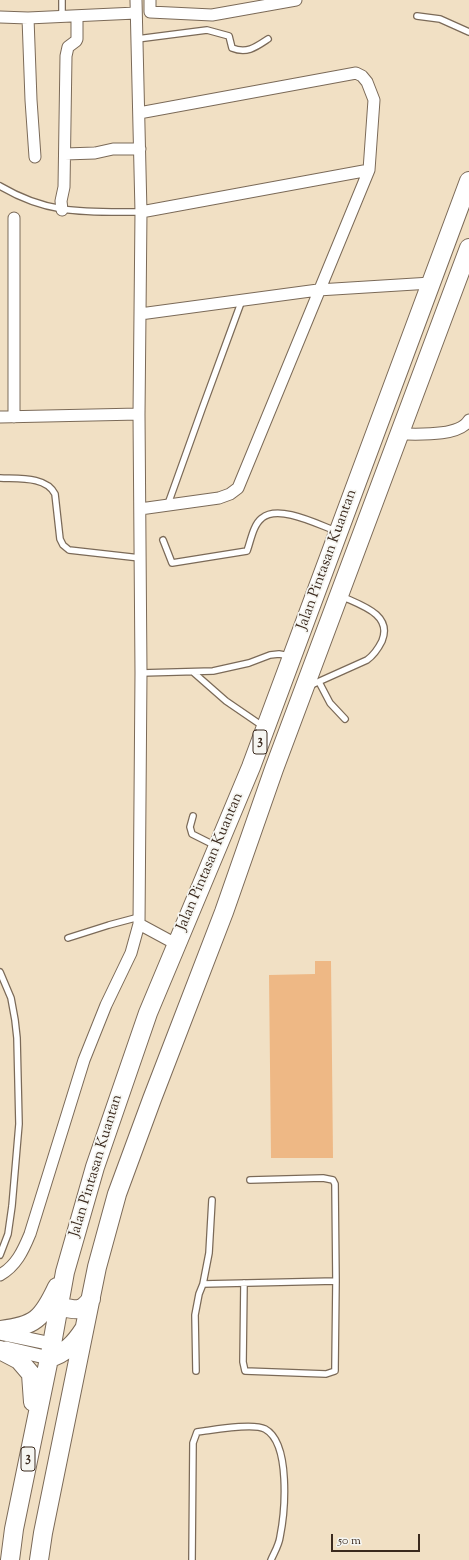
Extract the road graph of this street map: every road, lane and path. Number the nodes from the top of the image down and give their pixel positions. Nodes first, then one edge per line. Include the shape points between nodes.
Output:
1 (62, 0) edge
2 (136, 0) edge
3 (150, 0) edge
4 (296, 0) edge
5 (136, 13) junction
6 (77, 16) junction
7 (417, 16) dead end
8 (0, 17) edge
9 (62, 17) junction
10 (28, 18) junction
11 (469, 32) edge
12 (137, 39) junction
13 (268, 39) dead end
14 (139, 113) junction
15 (140, 149) junction
16 (65, 154) junction
17 (35, 156) dead end
18 (369, 170) junction
19 (469, 181) edge
20 (0, 186) edge
21 (62, 210) junction
22 (141, 212) junction
23 (14, 218) dead end
24 (469, 248) edge
25 (431, 282) junction
26 (318, 290) junction
27 (242, 300) junction
28 (140, 314) junction
29 (139, 414) junction
30 (0, 417) edge
31 (14, 417) junction
32 (469, 420) edge
33 (400, 434) junction
34 (0, 478) edge
35 (168, 504) junction
36 (140, 509) junction
37 (338, 532) junction
38 (163, 540) dead end
39 (141, 558) junction
40 (338, 595) junction
41 (292, 656) junction
42 (193, 672) junction
43 (141, 673) junction
44 (311, 685) junction
45 (345, 719) dead end
46 (265, 728) junction
47 (193, 816) dead end
48 (218, 847) junction
49 (139, 921) junction
50 (68, 938) dead end
51 (176, 944) junction
52 (0, 972) edge
53 (250, 1180) dead end
54 (212, 1200) dead end
55 (0, 1255) edge
56 (65, 1272) junction
57 (0, 1276) edge
58 (336, 1281) junction
59 (244, 1283) junction
60 (203, 1284) junction
61 (91, 1299) junction
62 (59, 1306) junction
63 (86, 1325) junction
64 (0, 1331) edge
65 (0, 1348) edge
66 (54, 1352) junction
67 (196, 1371) dead end
68 (75, 1380) junction
69 (36, 1418) junction
70 (10, 1560) edge
71 (39, 1560) edge
72 (192, 1560) edge
73 (271, 1560) edge

1 - 9 lane
2 - 5 street
3 - 4 street via 150,12 212,15
5 - 6 street
5 - 12 street
6 - 9 street
6 - 16 street via 77,39 68,47 66,56
7 - 11 lane via 440,19
8 - 10 street
9 - 10 street
10 - 17 street
12 - 13 lane via 206,30 229,36 232,48 240,52 254,48
12 - 14 street
14 - 15 street
14 - 18 street via 356,73 367,82 374,100
15 - 16 street
15 - 22 street
16 - 21 street
18 - 22 street
18 - 26 street
19 - 25 highway, Jalan Pintasan Kuantan / 3
20 - 21 lane via 37,204
21 - 22 lane
22 - 28 street
23 - 31 street
24 - 33 highway, Jalan Pintasan Kuantan / 3
25 - 26 street
25 - 37 highway, Jalan Pintasan Kuantan / 3
26 - 27 street
26 - 35 street via 238,488 219,498
27 - 28 street
27 - 35 lane
28 - 29 street
29 - 31 street
29 - 36 street
30 - 31 street
32 - 33 street via 461,428 436,434
33 - 40 highway, Jalan Pintasan Kuantan / 3
34 - 39 lane via 39,481 52,487 60,539 69,550
35 - 36 street
36 - 39 street
37 - 38 lane via 289,514 269,514 255,526 247,551 172,563
37 - 41 highway, Jalan Pintasan Kuantan / 3
39 - 43 street
40 - 44 highway, Jalan Pintasan Kuantan / 3
40 - 44 lane via 377,614 384,628 383,638 373,656 367,660
41 - 42 lane via 270,655 249,663 213,671
41 - 46 highway, Jalan Pintasan Kuantan / 3
42 - 43 lane
42 - 46 lane via 226,701
43 - 49 street
44 - 45 lane
44 - 61 highway, Jalan Pintasan Kuantan / 3 via 274,769 224,912 117,1194
46 - 48 highway, Jalan Pintasan Kuantan / 3
47 - 48 lane via 190,827 192,834
48 - 51 highway, Jalan Pintasan Kuantan / 3
49 - 50 lane via 108,925
49 - 51 street
49 - 57 street via 131,953 106,1004 84,1060 30,1234 15,1264
51 - 56 highway, Jalan Pintasan Kuantan / 3 via 122,1086 95,1167
52 - 55 lane via 11,998 15,1020 18,1124 12,1206 8,1234
53 - 58 lane via 333,1180
54 - 60 lane via 209,1253
56 - 62 highway, Jalan Pintasan Kuantan / 3
56 - 64 highway via 39,1318 24,1326
58 - 59 lane
58 - 59 lane via 335,1367 334,1371 326,1374 245,1371
59 - 60 lane
60 - 67 lane via 195,1314
61 - 62 highway via 86,1307 79,1310
61 - 63 highway, Jalan Pintasan Kuantan / 3
62 - 66 highway, Jalan Pintasan Kuantan / 3
63 - 66 highway via 77,1338
63 - 68 highway, Jalan Pintasan Kuantan / 3
64 - 66 street
65 - 66 street
65 - 69 highway via 19,1360 31,1374
66 - 68 highway via 72,1368
66 - 69 highway, Jalan Pintasan Kuantan / 3
68 - 71 highway, Jalan Pintasan Kuantan / 3
69 - 70 highway, Jalan Pintasan Kuantan / 3
72 - 73 lane via 194,1436 197,1432 250,1426 264,1428 272,1433 283,1457 283,1514 280,1538

